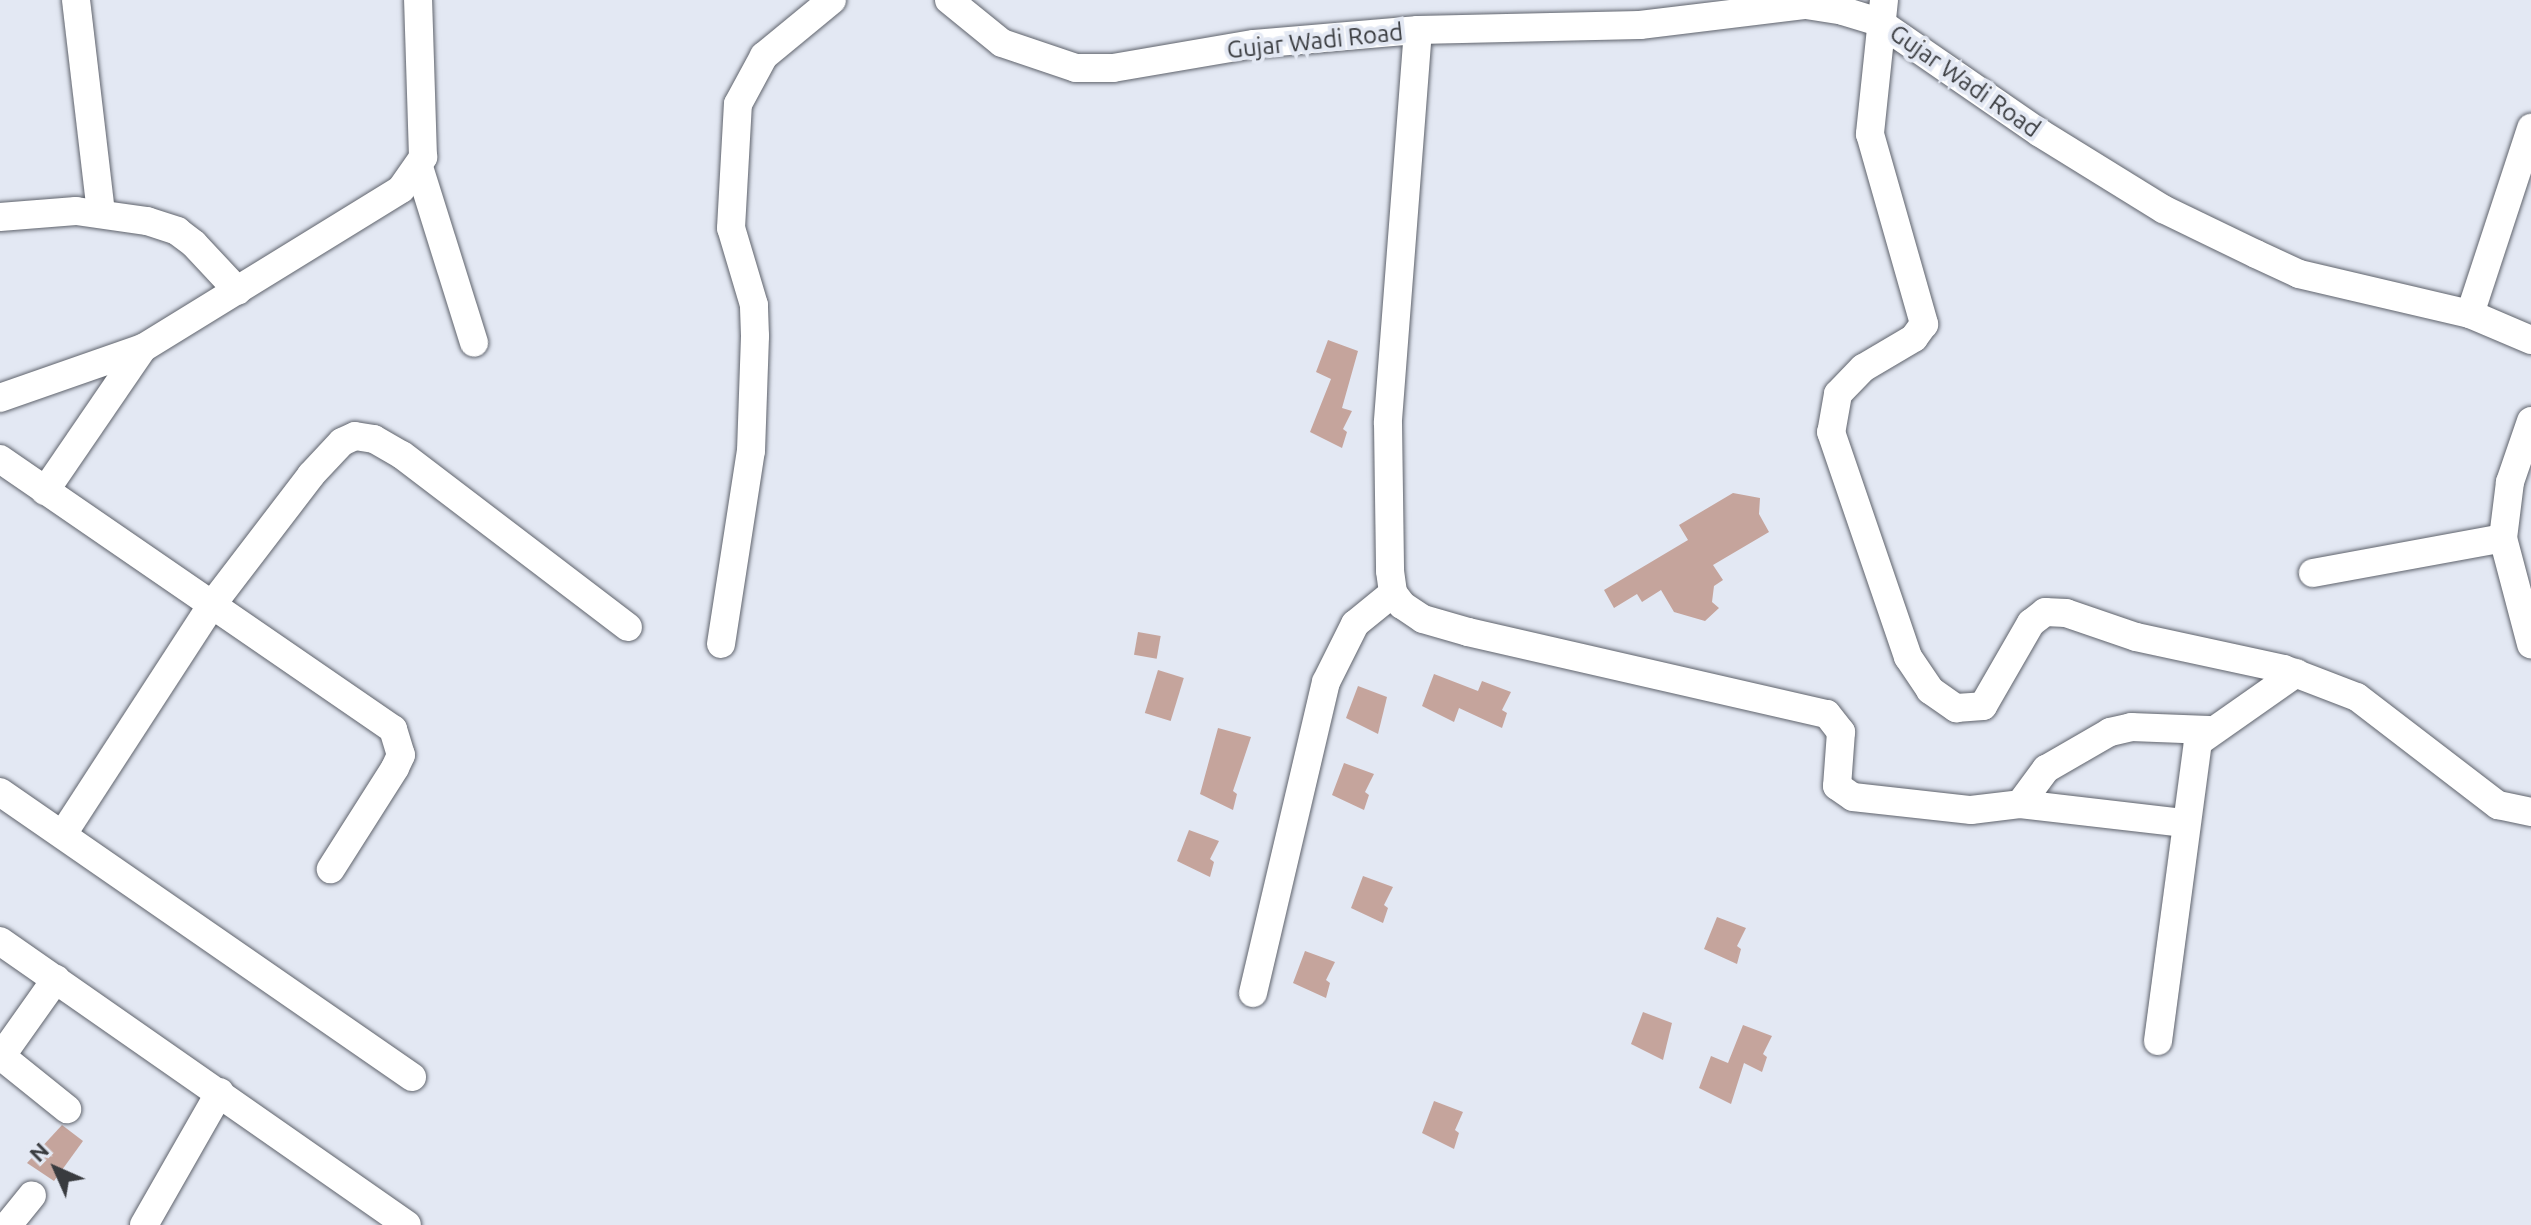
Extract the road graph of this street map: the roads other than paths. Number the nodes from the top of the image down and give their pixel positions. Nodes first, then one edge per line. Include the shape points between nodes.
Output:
1 (76, 0) edge
2 (418, 0) edge
3 (832, 0) edge
4 (949, 0) edge
5 (1882, 11) edge
6 (1418, 30) junction
7 (2531, 128) edge
8 (419, 167) junction
9 (101, 214) junction
10 (0, 217) edge
11 (238, 291) junction
12 (2470, 314) junction
13 (2531, 340) edge
14 (474, 343) dead end
15 (143, 348) junction
16 (0, 398) edge
17 (2531, 421) edge
18 (0, 459) edge
19 (45, 491) junction
20 (2503, 538) junction
21 (2313, 573) dead end
22 (1393, 593) junction
23 (211, 606) junction
24 (628, 627) dead end
25 (721, 644) dead end
26 (2531, 644) edge
27 (2296, 673) junction
28 (2209, 730) junction
29 (0, 792) edge
30 (2020, 804) junction
31 (2531, 812) edge
32 (2185, 823) junction
33 (63, 834) junction
34 (331, 869) dead end
35 (0, 941) edge
36 (56, 979) junction
37 (1253, 993) dead end
38 (2158, 1041) dead end
39 (0, 1057) edge
40 (412, 1077) dead end
41 (220, 1092) junction
42 (67, 1109) dead end
43 (32, 1195) dead end
44 (8, 1225) edge
45 (144, 1225) edge
46 (407, 1225) edge

1 - 9 street
2 - 8 street
3 - 25 street via 764,56 738,104 731,228 754,305 755,350 751,451
4 - 6 street, Gujar Wadi Road via 1002,43 1076,68 1113,68 1254,44
5 - 6 street, Gujar Wadi Road via 1806,5 1640,25
5 - 12 street, Gujar Wadi Road via 2040,133 2163,209 2299,274
5 - 27 street via 1870,134 1924,324 1914,338 1863,368 1838,394 1831,432 1908,657 1945,704 1977,709 1990,699 2031,623 2054,611 2136,637
6 - 22 street via 1390,378
7 - 12 street
8 - 11 street via 382,203
8 - 14 street
9 - 10 street
9 - 11 street via 177,231
11 - 15 street
12 - 13 street, Gujar Wadi Road
15 - 16 street
15 - 19 street
17 - 20 street via 2510,482
18 - 19 street
19 - 23 street
20 - 21 street
20 - 26 street
22 - 30 street via 1423,619 1438,624 1827,714 1841,732 1835,780 1853,797 1971,810
22 - 37 street via 1355,624 1326,682
23 - 24 street via 311,475 342,442 368,436 402,455
23 - 33 street
23 - 34 street via 378,716 400,743 395,768
27 - 28 street
27 - 31 street via 2357,697 2498,805
28 - 30 street via 2131,727 2110,732 2046,769
28 - 32 street via 2192,757
29 - 33 street
30 - 32 street
32 - 38 street
33 - 40 street
35 - 36 street
36 - 39 street
36 - 41 street
39 - 42 street
41 - 45 street
41 - 46 street
43 - 44 street

